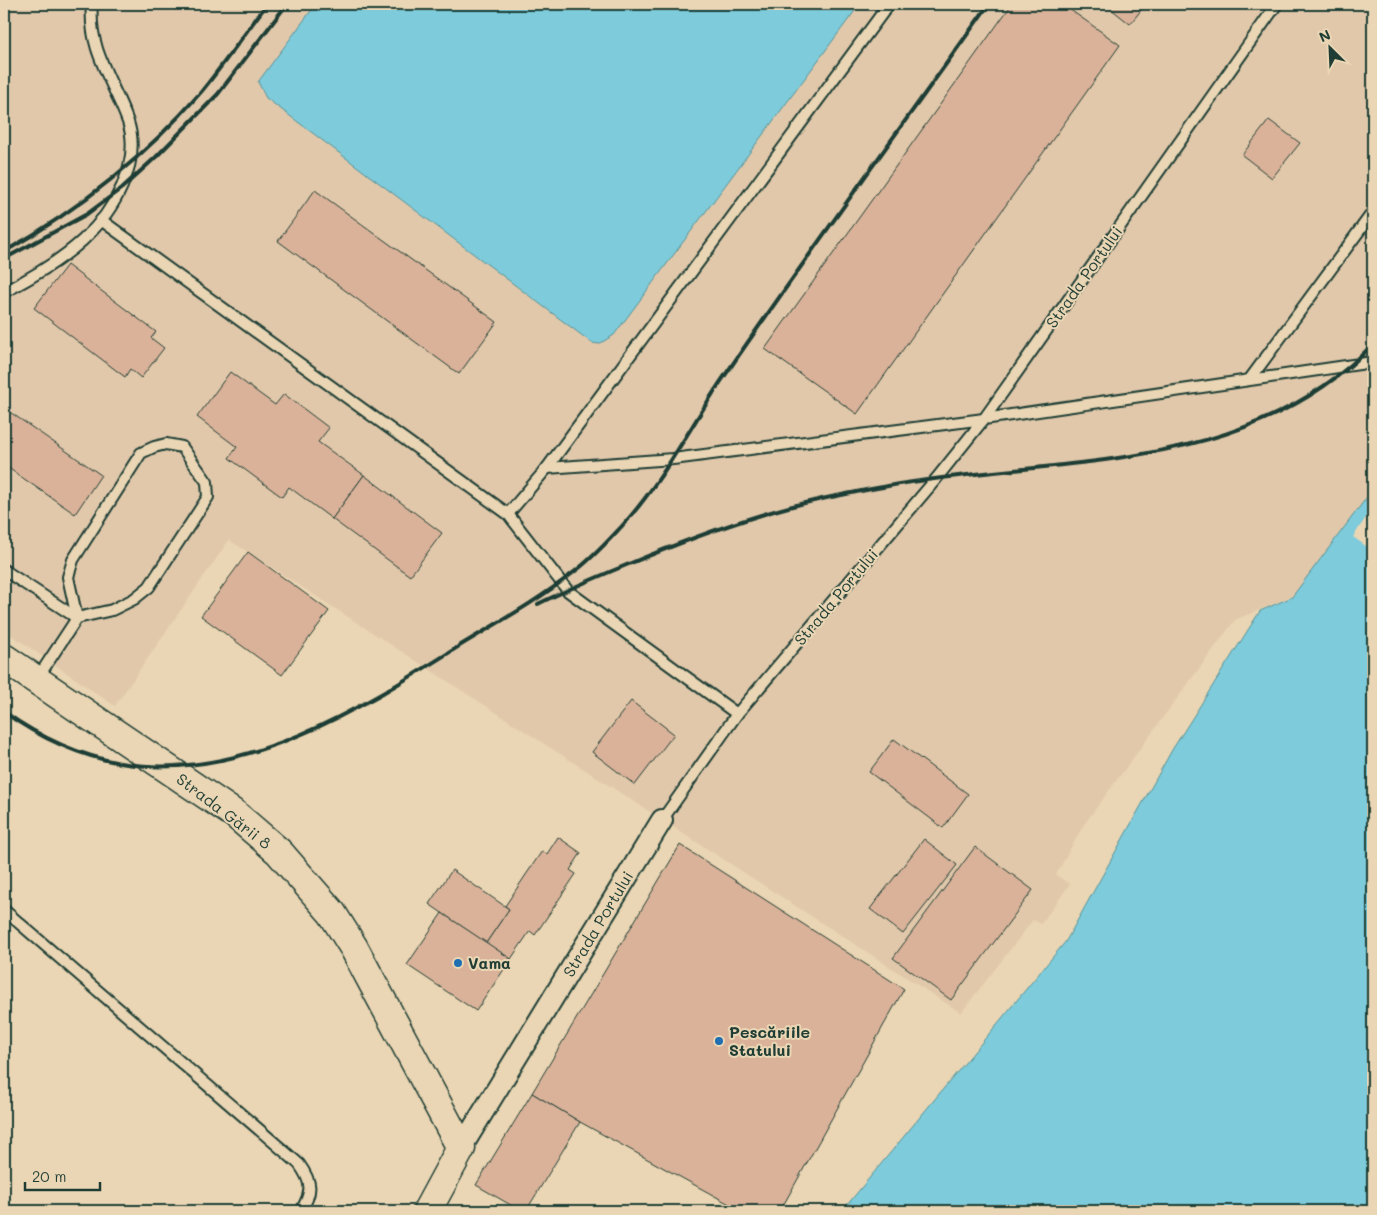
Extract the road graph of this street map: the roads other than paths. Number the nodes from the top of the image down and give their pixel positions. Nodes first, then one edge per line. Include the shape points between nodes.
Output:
1 (92, 4) edge
2 (889, 4) edge
3 (1277, 4) edge
4 (1373, 212) edge
5 (101, 220) junction
6 (4, 292) edge
7 (1373, 362) edge
8 (1250, 379) junction
9 (984, 419) junction
10 (547, 468) junction
11 (508, 514) junction
12 (4, 570) edge
13 (77, 618) junction
14 (4, 658) edge
15 (37, 680) junction
16 (737, 714) junction
17 (662, 820) joint
18 (4, 910) edge
19 (461, 1148) junction
20 (301, 1211) edge
21 (427, 1211) edge

1 - 5 lane via 93,38 98,55 132,137 132,161 122,188
2 - 10 lane
3 - 9 lane, Strada Portului
4 - 8 lane
5 - 6 lane via 60,258
5 - 11 lane
7 - 8 lane
8 - 9 lane
9 - 10 lane via 673,459
9 - 16 lane, Strada Portului
10 - 11 lane
11 - 16 lane via 568,591
12 - 13 lane
13 - 13 lane via 112,610 149,587 208,497 208,482 182,447 166,444 140,454 73,560 68,577
13 - 15 lane
14 - 15 main road, Strada Gării 8
15 - 19 main road, Strada Gării 8 via 236,815 279,852 313,889 354,948
16 - 17 lane, Strada Portului
17 - 19 street, Strada Portului
18 - 20 lane via 299,1164 309,1177 310,1191
19 - 21 main road, Strada Portului

